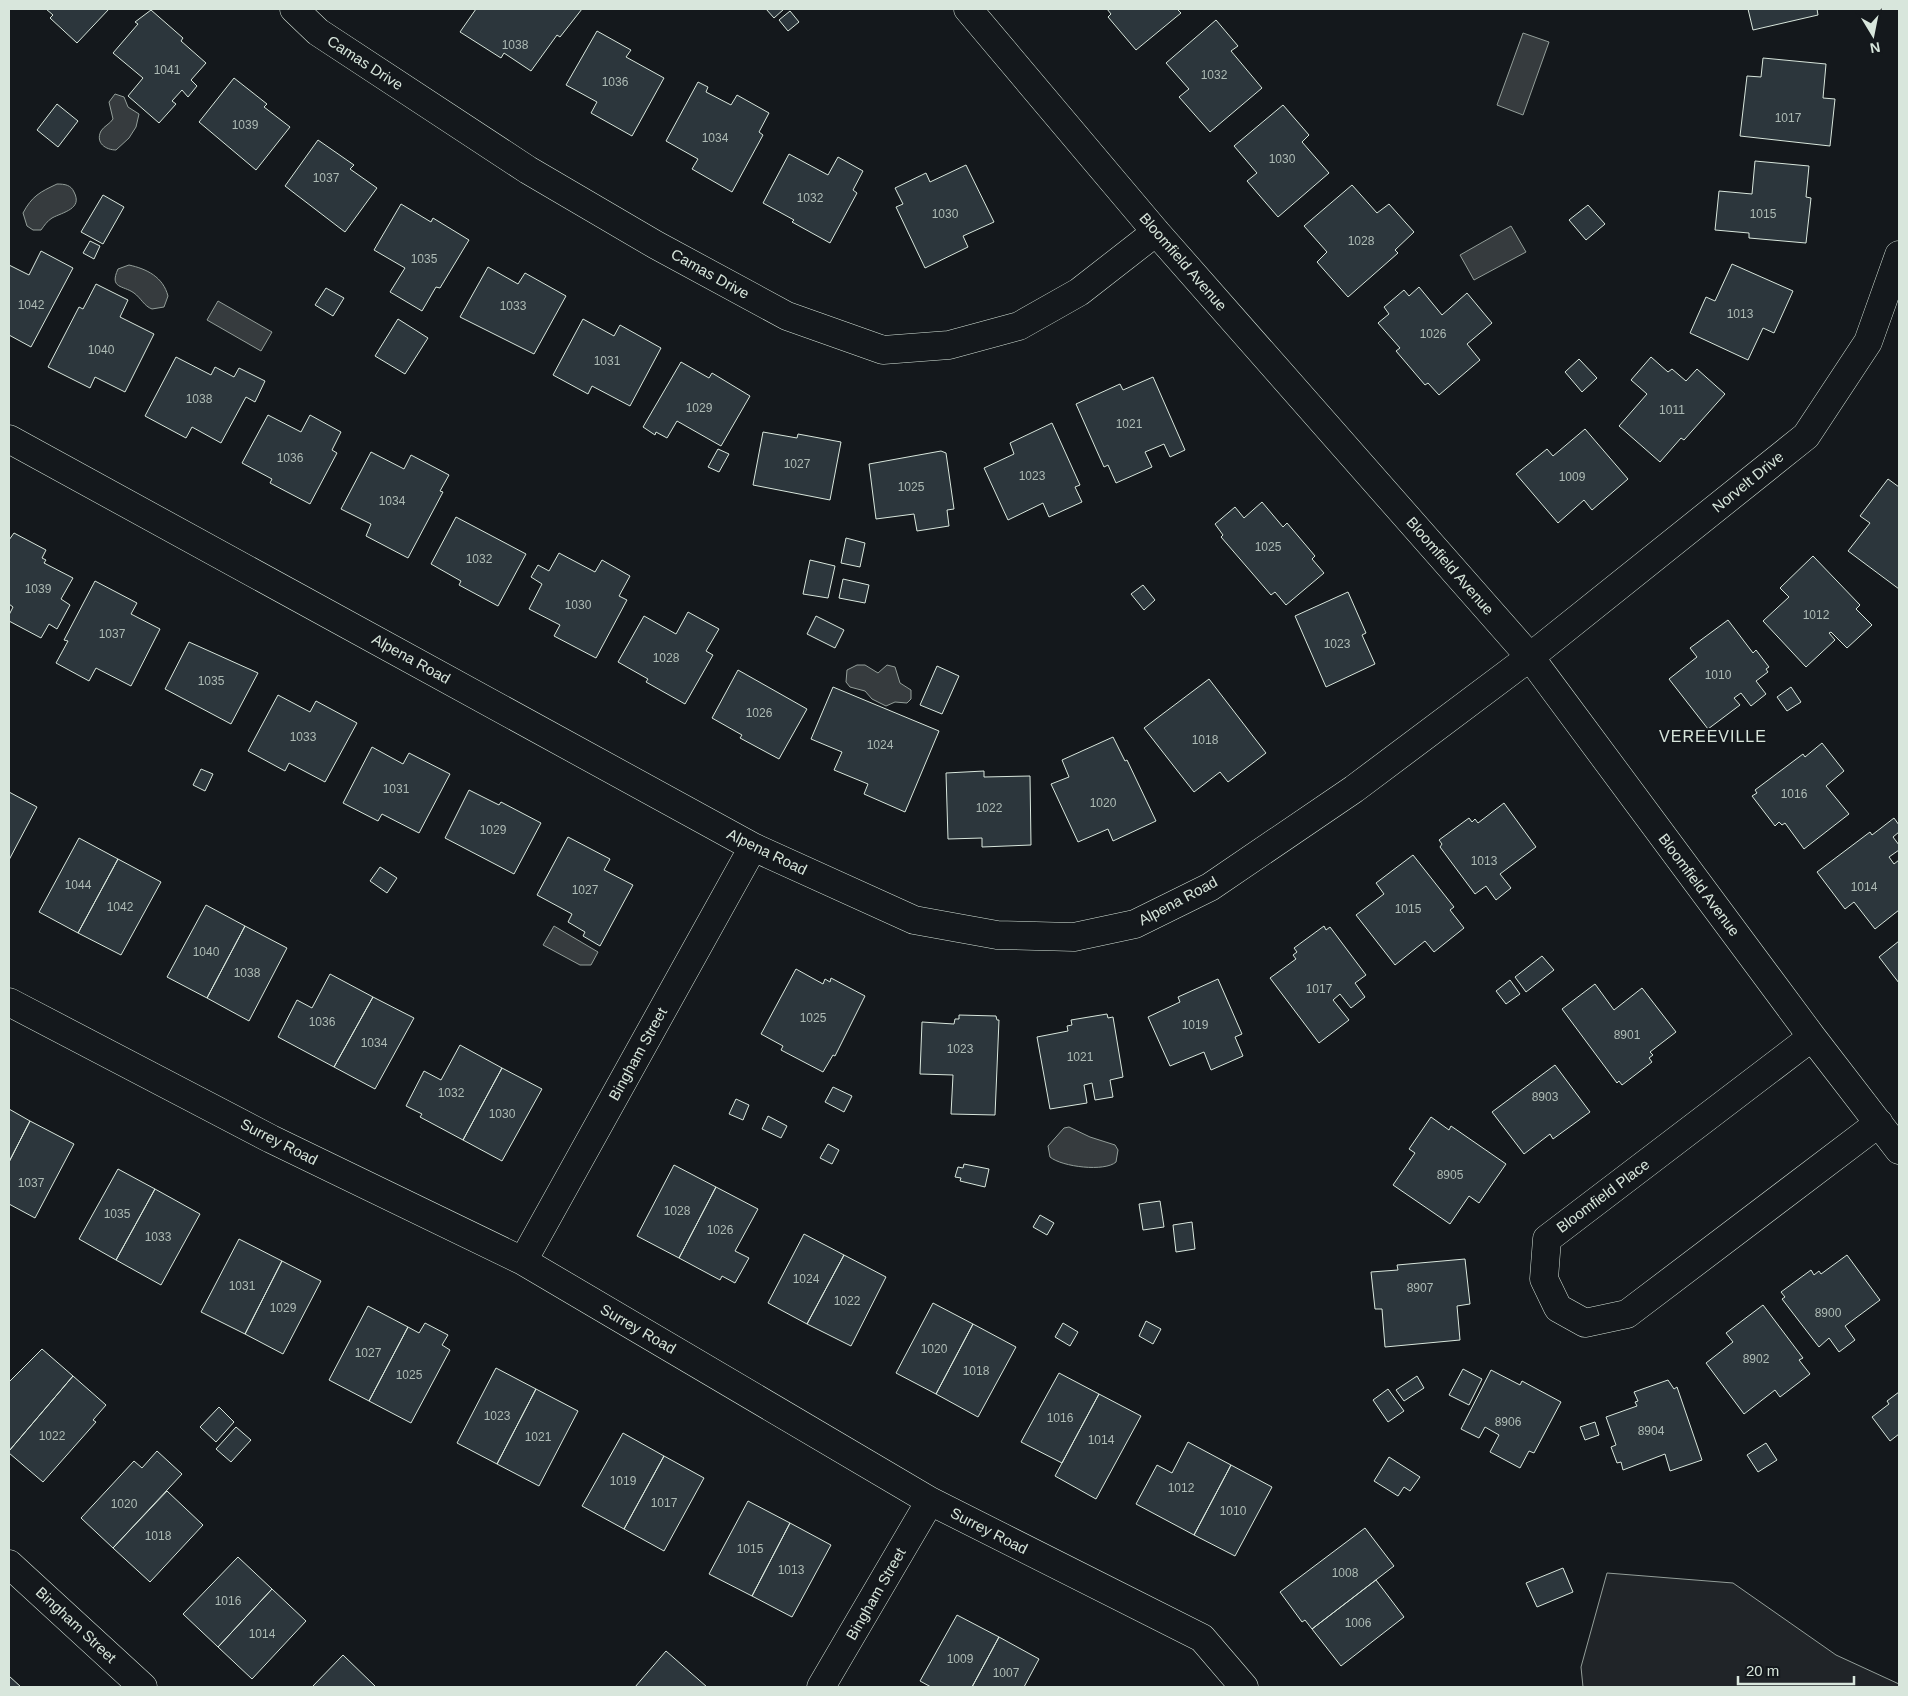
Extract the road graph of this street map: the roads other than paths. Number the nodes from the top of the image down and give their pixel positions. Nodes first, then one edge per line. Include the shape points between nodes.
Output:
1 (294, 9) edge
2 (968, 9) edge
3 (1156, 232) junction
4 (1899, 255) edge
5 (9, 439) edge
6 (1530, 657) junction
7 (754, 847) junction
8 (9, 1002) edge
9 (1812, 1037) junction
10 (1879, 1123) junction
11 (1899, 1150) edge
12 (523, 1261) junction
13 (930, 1501) junction
14 (9, 1564) edge
15 (143, 1687) edge
16 (821, 1687) edge
17 (1244, 1687) edge

1 - 3 street, Camas Drive via 318,32 520,165 656,245 787,316 883,350 949,345 1019,326 1080,292
2 - 3 street, Bloomfield Avenue
3 - 6 street, Bloomfield Avenue
4 - 6 street, Norvelt Drive via 1868,342 1806,436
5 - 7 street, Alpena Road
6 - 7 street, Alpena Road via 1354,789 1210,886 1135,924 1074,937 997,935 914,920
6 - 9 street, Bloomfield Avenue
7 - 12 street, Bingham Street
8 - 12 street, Surrey Road via 271,1139
9 - 10 street, Bloomfield Avenue
9 - 10 street, Bloomfield Place via 1547,1239 1544,1279 1558,1308 1585,1323 1627,1314
10 - 11 street, Bloomfield Avenue
12 - 13 street, Surrey Road
13 - 16 street, Bingham Street
13 - 17 street, Surrey Road via 1202,1638
14 - 15 street, Bingham Street

